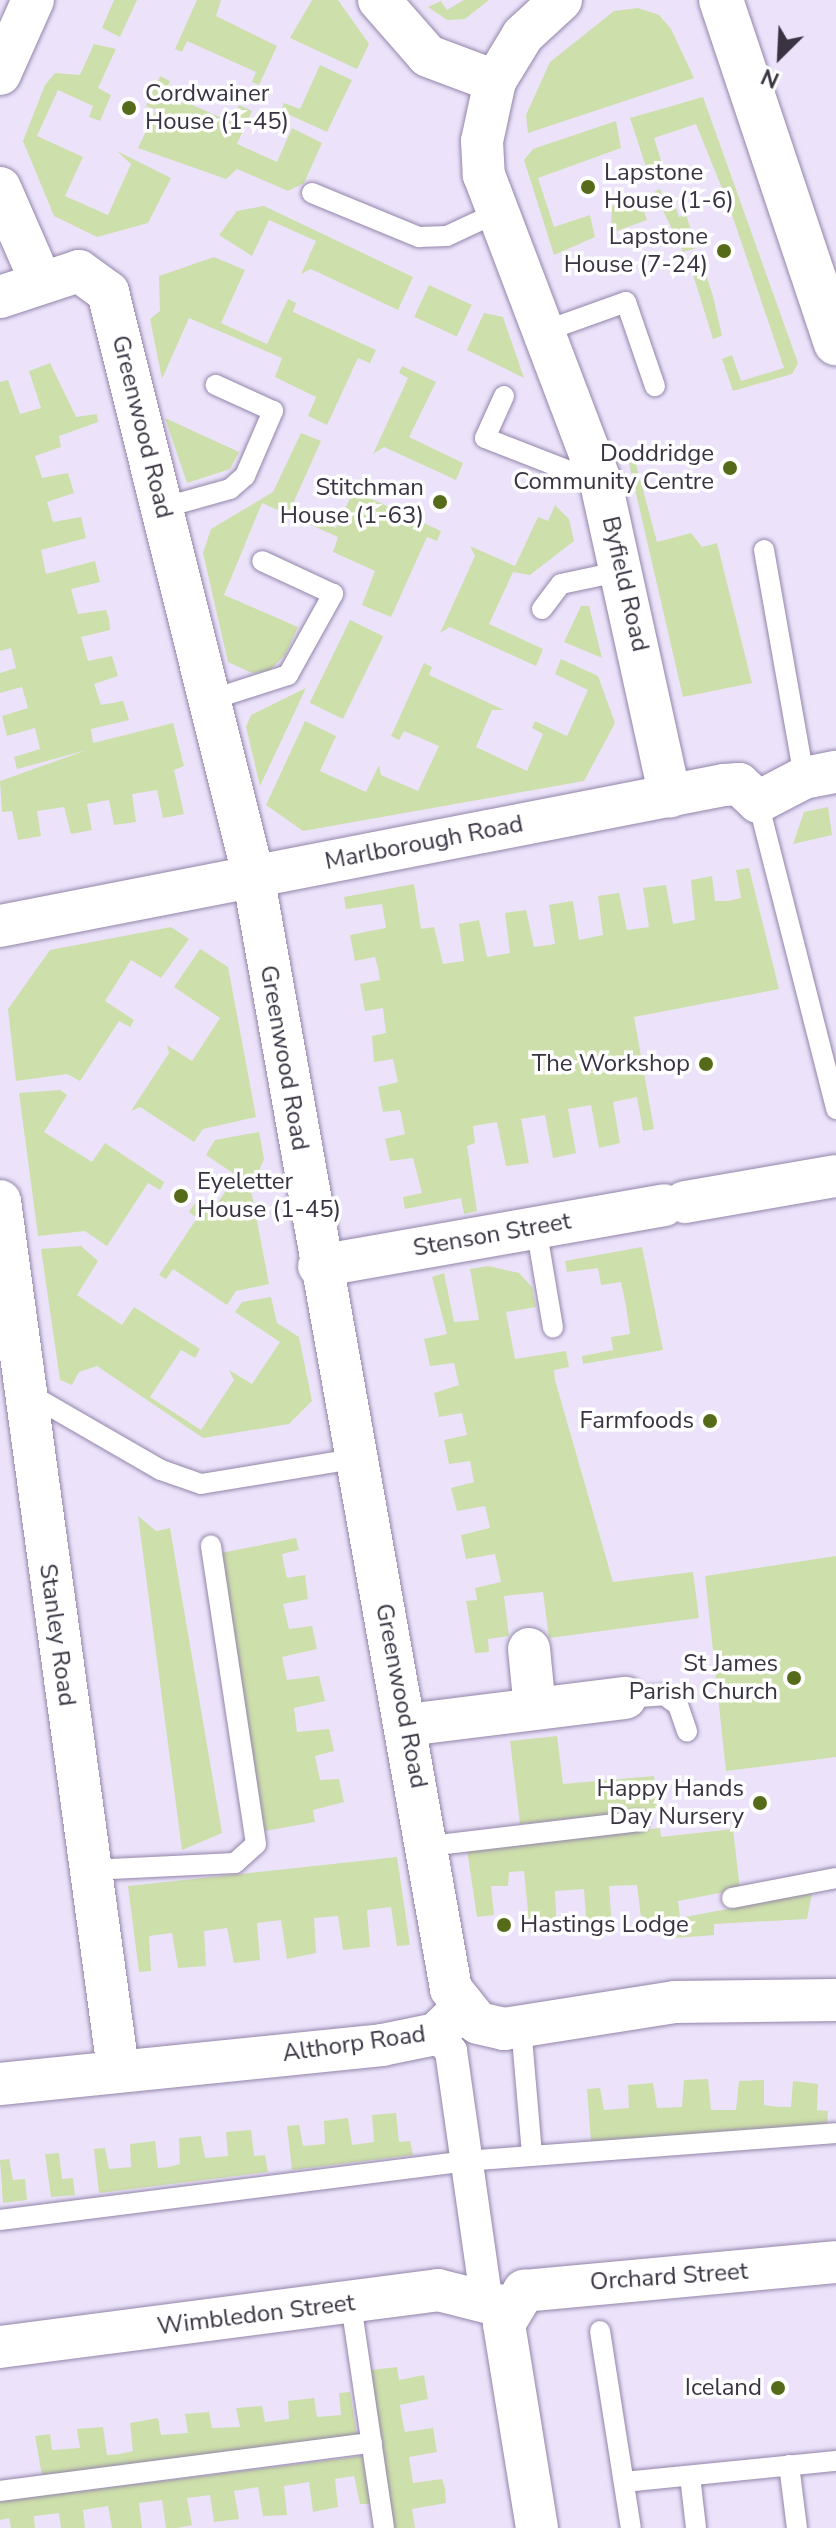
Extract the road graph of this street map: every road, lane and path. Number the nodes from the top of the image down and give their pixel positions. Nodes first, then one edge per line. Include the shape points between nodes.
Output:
1 (33, 0) edge
2 (379, 0) edge
3 (561, 0) edge
4 (721, 0) edge
5 (0, 74) edge
6 (495, 81) junction
7 (312, 193) dead end
8 (3, 205) edge
9 (494, 214) junction
10 (60, 276) junction
11 (0, 297) edge
12 (833, 322) edge
13 (545, 331) junction
14 (216, 385) dead end
15 (655, 386) dead end
16 (504, 396) dead end
17 (601, 483) junction
18 (162, 508) junction
19 (764, 550) dead end
20 (262, 561) dead end
21 (622, 571) junction
22 (542, 609) dead end
23 (210, 700) junction
24 (820, 775) edge
25 (670, 797) junction
26 (758, 802) junction
27 (253, 875) junction
28 (0, 926) edge
29 (836, 1109) edge
30 (836, 1176) edge
31 (0, 1201) edge
32 (536, 1227) junction
33 (319, 1266) junction
34 (553, 1328) dead end
35 (23, 1390) junction
36 (354, 1459) junction
37 (211, 1545) dead end
38 (529, 1649) dead end
39 (625, 1698) joint
40 (535, 1709) junction
41 (407, 1725) junction
42 (687, 1731) dead end
43 (639, 1821) dead end
44 (430, 1846) junction
45 (90, 1870) junction
46 (836, 1878) edge
47 (732, 1898) dead end
48 (836, 2000) edge
49 (449, 2021) junction
50 (521, 2026) junction
51 (118, 2069) junction
52 (0, 2084) edge
53 (836, 2133) edge
54 (532, 2155) junction
55 (465, 2161) junction
56 (0, 2220) edge
57 (836, 2262) edge
58 (498, 2303) junction
59 (351, 2304) junction
60 (600, 2331) dead end
61 (0, 2347) edge
62 (372, 2443) junction
63 (836, 2461) edge
64 (789, 2465) junction
65 (690, 2476) junction
66 (624, 2482) junction
67 (0, 2491) edge
68 (384, 2528) edge
69 (537, 2528) edge
70 (631, 2528) edge
71 (696, 2528) edge
72 (797, 2528) edge

1 - 5 street
2 - 6 street via 428,56
3 - 6 street, Byfield Road via 523,35
4 - 12 main road
6 - 9 street, Byfield Road via 482,141
7 - 9 lane via 419,237 447,236
8 - 10 street
9 - 13 street, Byfield Road
10 - 11 street
10 - 18 street, Greenwood Road via 108,292
13 - 15 lane via 626,302
13 - 17 street, Byfield Road
14 - 18 lane via 273,411 251,463 230,489
16 - 17 lane via 485,438
17 - 21 street, Byfield Road
18 - 23 street, Greenwood Road
19 - 24 lane
20 - 23 lane via 333,594 288,675
21 - 22 lane via 561,584
21 - 25 street, Byfield Road
23 - 27 street, Greenwood Road
24 - 26 street
25 - 26 street, Marlborough Road via 739,784
25 - 27 street, Marlborough Road
26 - 29 lane
27 - 28 street, Marlborough Road
27 - 33 street, Greenwood Road
30 - 32 street, Stenson Street
31 - 35 street, Stanley Road
32 - 33 street, Stenson Street
32 - 34 lane
33 - 36 street, Greenwood Road
35 - 36 lane via 161,1470 201,1484
35 - 45 street, Stanley Road
36 - 41 street, Greenwood Road
37 - 45 lane via 256,1844 235,1863
38 - 40 street
39 - 40 street
39 - 42 lane via 664,1695 678,1705
40 - 41 street
41 - 44 street, Greenwood Road
43 - 44 lane
44 - 49 street, Greenwood Road via 451,1989
45 - 51 street, Stanley Road
46 - 47 lane
48 - 50 street via 675,2002
49 - 50 street
49 - 51 street, Althorp Road
49 - 55 street, Greenwood Road
50 - 54 lane
51 - 52 street, Althorp Road
53 - 54 lane
54 - 55 lane
55 - 56 lane
55 - 58 street, Greenwood Road
57 - 58 street, Orchard Street via 547,2285
58 - 59 street, Wimbledon Street via 438,2290
58 - 69 street, Greenwood Road
59 - 61 street, Wimbledon Street
59 - 62 lane
60 - 66 lane
62 - 67 lane
62 - 68 lane
63 - 64 lane
64 - 65 lane
64 - 72 lane
65 - 66 lane
65 - 71 lane
66 - 70 lane

